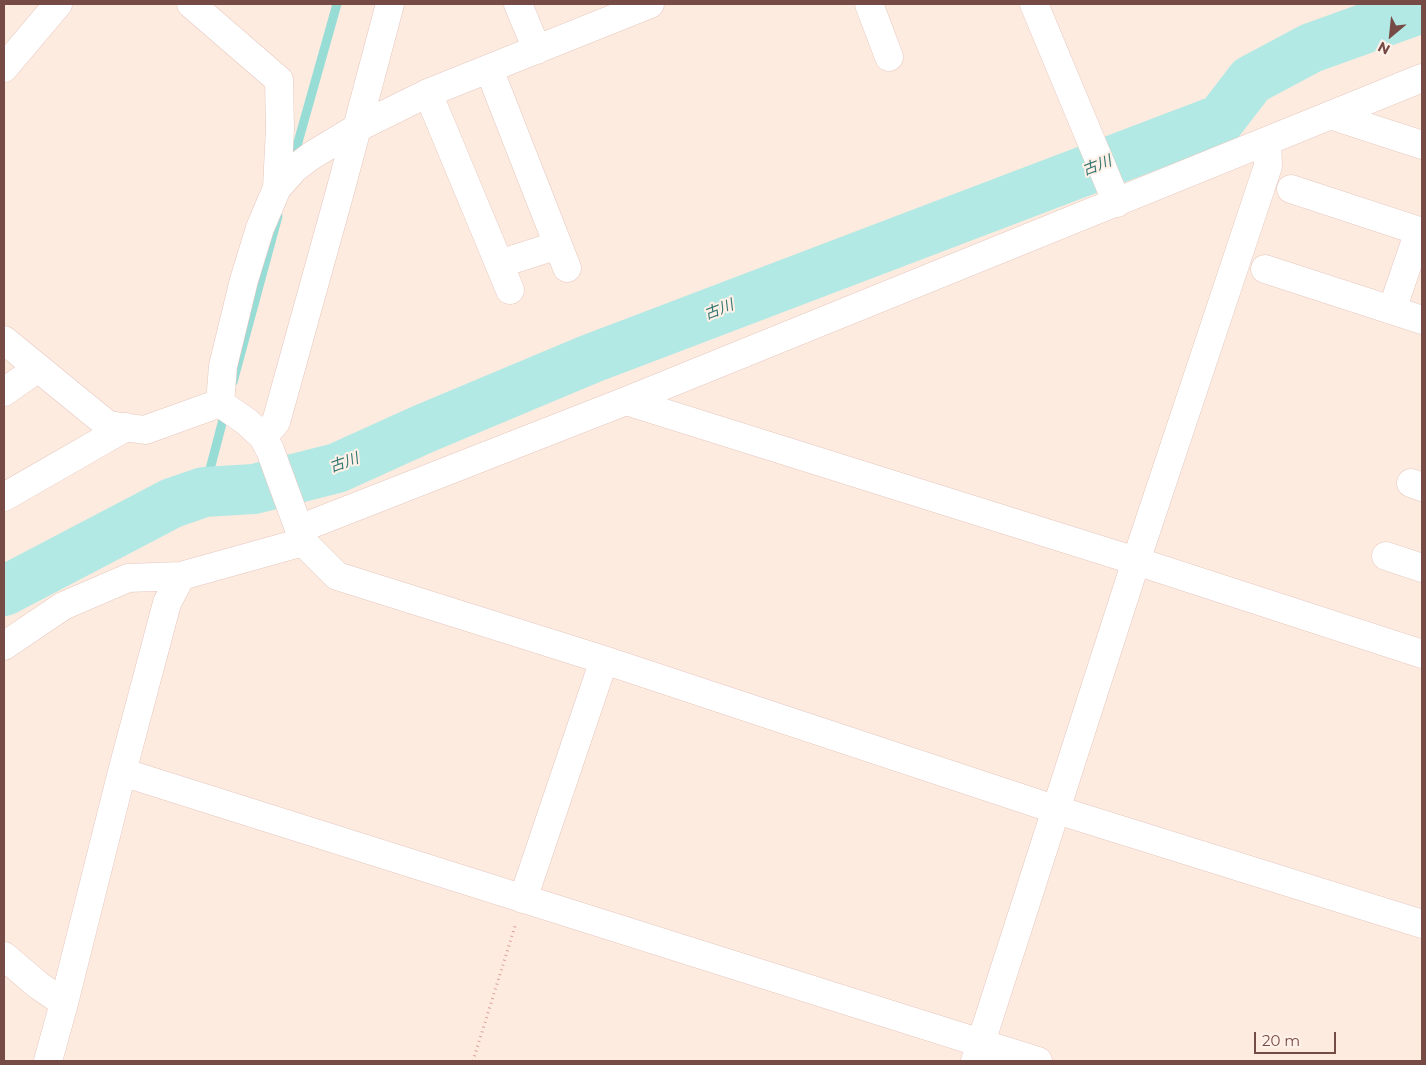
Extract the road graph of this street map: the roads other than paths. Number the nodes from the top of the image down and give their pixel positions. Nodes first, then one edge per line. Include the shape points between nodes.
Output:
1 (191, 4) edge
2 (390, 4) edge
3 (518, 4) edge
4 (650, 4) edge
5 (869, 4) edge
6 (1034, 4) edge
7 (45, 8) edge
8 (537, 50) junction
9 (889, 57) dead end
10 (4, 68) edge
11 (489, 69) junction
12 (1422, 78) edge
13 (428, 93) junction
14 (1330, 116) junction
15 (357, 128) junction
16 (1267, 141) junction
17 (1422, 145) edge
18 (277, 188) junction
19 (1291, 189) dead end
20 (1117, 203) junction
21 (1421, 231) edge
22 (499, 264) junction
23 (1266, 269) dead end
24 (510, 290) dead end
25 (1392, 310) junction
26 (1422, 320) edge
27 (4, 340) edge
28 (38, 368) junction
29 (4, 392) edge
30 (626, 401) junction
31 (220, 403) junction
32 (126, 427) junction
33 (260, 436) junction
34 (4, 497) edge
35 (301, 535) junction
36 (1386, 556) dead end
37 (1136, 561) junction
38 (1422, 568) edge
39 (181, 576) junction
40 (4, 646) edge
41 (1422, 654) edge
42 (604, 660) junction
43 (122, 772) junction
44 (1057, 810) junction
45 (524, 899) junction
46 (1422, 924) edge
47 (4, 956) edge
48 (64, 1003) junction
49 (978, 1052) edge
50 (48, 1061) edge
51 (1038, 1061) edge

1 - 18 street via 279,80
2 - 15 street
3 - 8 street
4 - 8 street
5 - 9 street
6 - 20 street
7 - 10 street
8 - 11 street
11 - 13 street
11 - 22 street via 563,257
12 - 14 street
13 - 15 street
13 - 22 street
14 - 16 street
14 - 17 street
15 - 18 street via 311,156
15 - 33 street via 276,422
16 - 20 street
16 - 37 street via 1268,166
18 - 31 street via 244,280 223,366
19 - 21 street
20 - 30 street
21 - 25 street
22 - 24 street
23 - 25 street
25 - 26 street
27 - 28 street
28 - 29 street
28 - 32 street via 108,425
30 - 35 street
30 - 37 street
31 - 32 street via 145,430
31 - 33 street
32 - 34 street
33 - 35 street
35 - 39 street
35 - 42 street via 337,576
36 - 38 street
37 - 41 street
37 - 44 street
39 - 40 street via 128,578 62,606
39 - 43 street via 167,603
42 - 44 street
42 - 45 street
43 - 45 street
43 - 48 street
44 - 46 street
44 - 49 street
45 - 49 street
47 - 48 street
48 - 50 street
49 - 51 street

